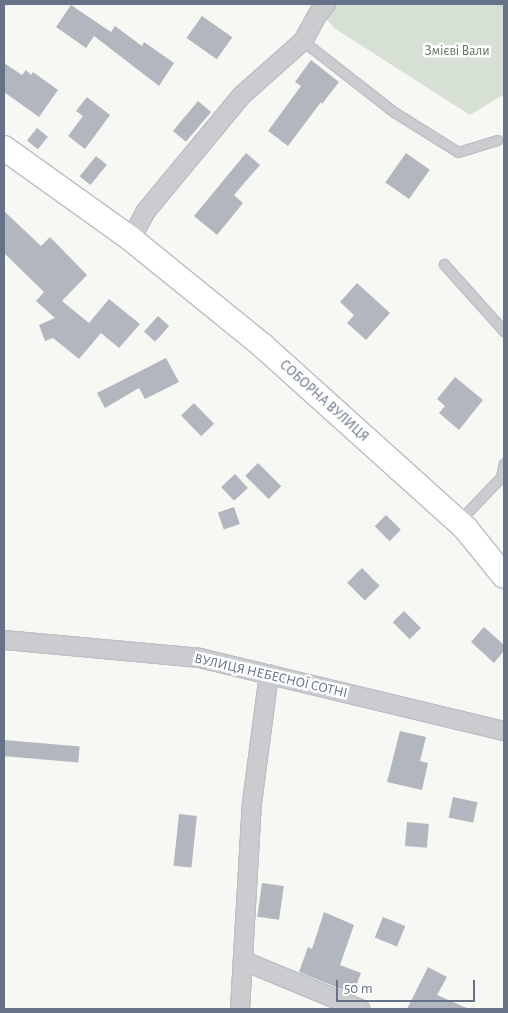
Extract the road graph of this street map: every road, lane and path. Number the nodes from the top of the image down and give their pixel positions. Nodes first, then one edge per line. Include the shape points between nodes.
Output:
1 (326, 4) edge
2 (303, 41) junction
3 (497, 140) dead end
4 (4, 148) edge
5 (130, 239) junction
6 (444, 264) dead end
7 (504, 331) edge
8 (504, 463) edge
9 (458, 522) junction
10 (504, 576) edge
11 (4, 640) edge
12 (269, 674) junction
13 (504, 731) edge
14 (244, 961) junction
15 (240, 1009) edge
16 (360, 1009) edge

1 - 2 street
2 - 3 lane via 394,112 458,152
2 - 5 street via 241,96 146,211
4 - 5 main road, СОБОРНА ВУЛИЦЯ
5 - 9 main road, СОБОРНА ВУЛИЦЯ via 263,346
6 - 7 lane
8 - 9 lane via 501,477
9 - 10 main road, СОБОРНА ВУЛИЦЯ
11 - 12 street, ВУЛИЦЯ НЕБЕСНОЇ СОТНІ via 200,658
12 - 13 street, ВУЛИЦЯ НЕБЕСНОЇ СОТНІ
12 - 14 street via 252,803
14 - 15 street
14 - 16 street

